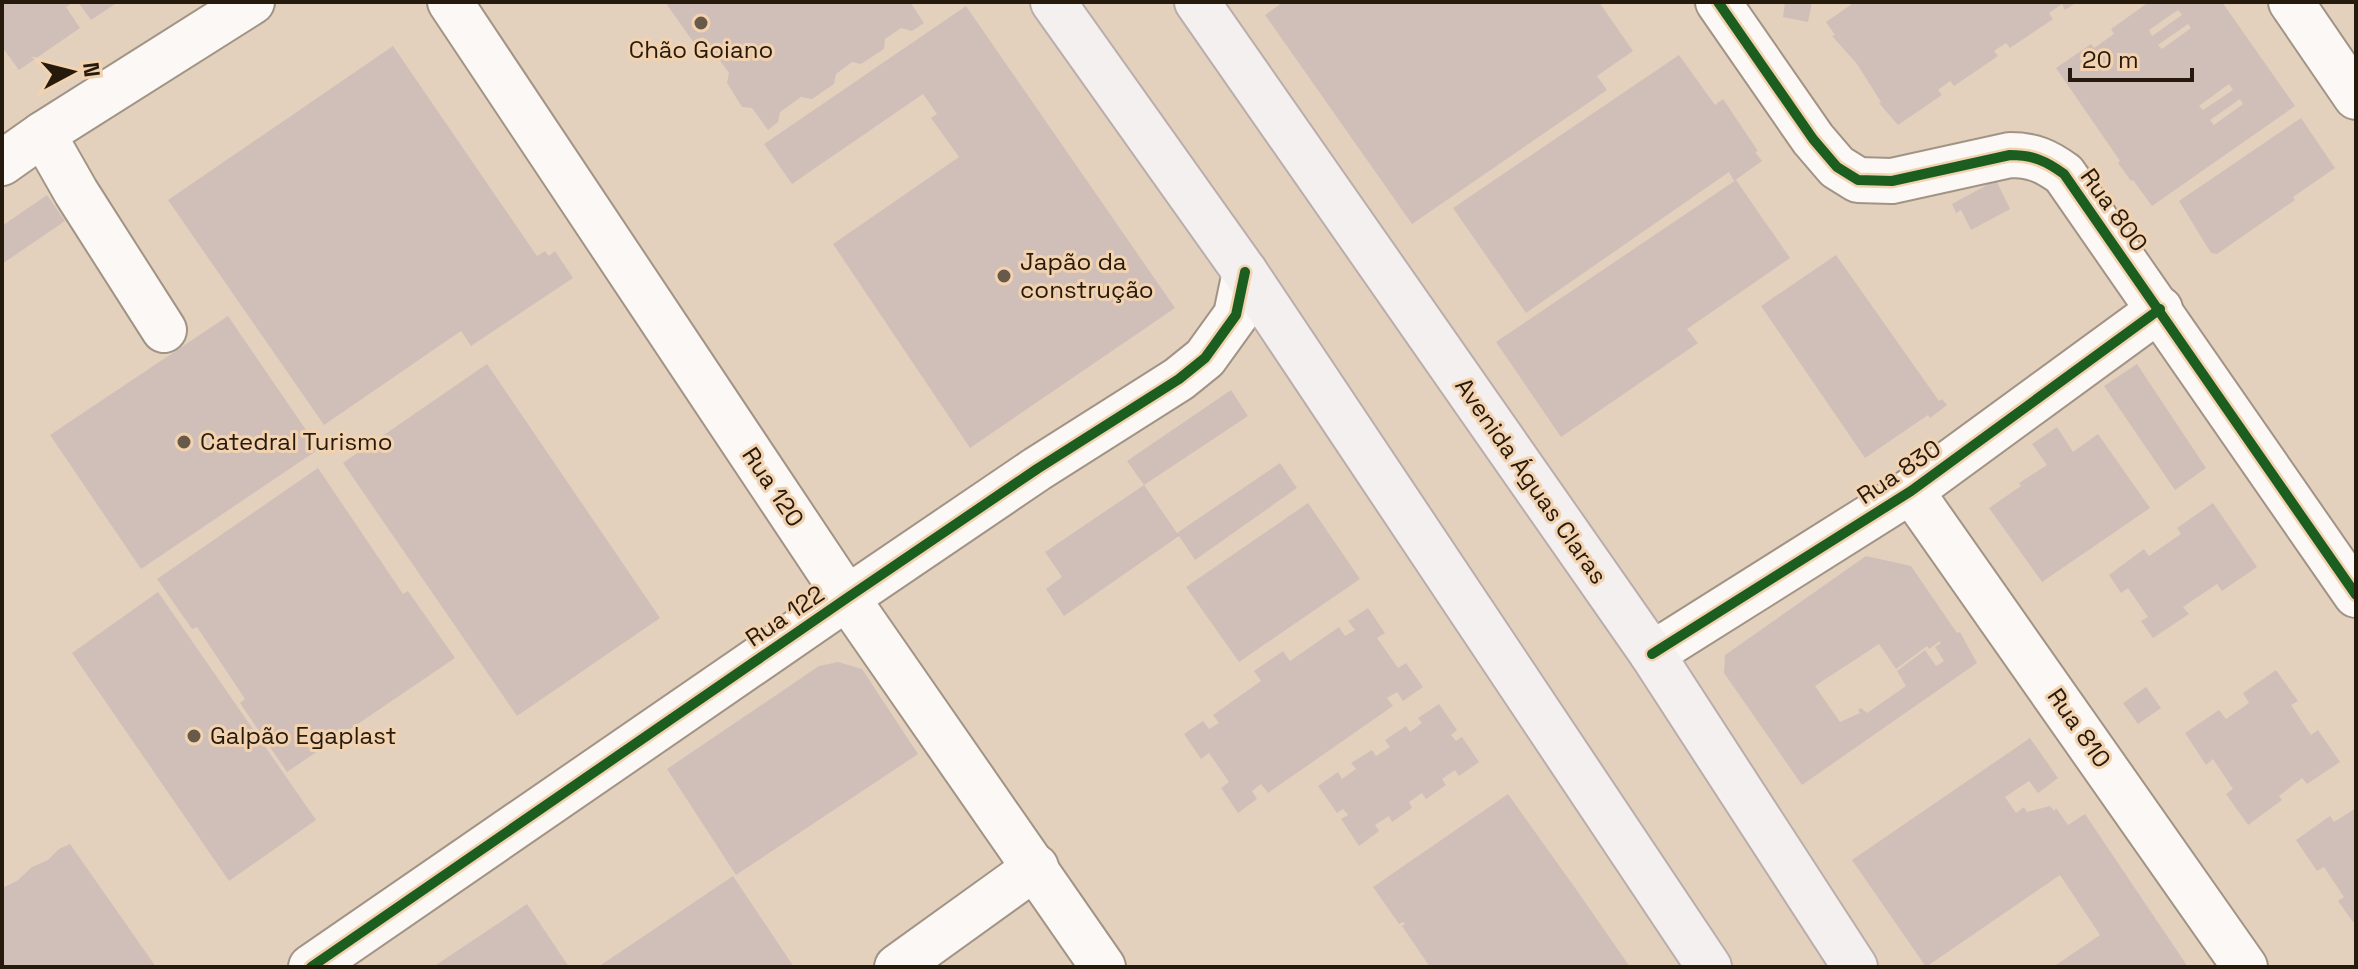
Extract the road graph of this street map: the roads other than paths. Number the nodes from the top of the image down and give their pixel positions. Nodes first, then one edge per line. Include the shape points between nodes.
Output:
1 (252, 2) edge
2 (1053, 2) edge
3 (1197, 2) edge
4 (1718, 2) edge
5 (2291, 2) edge
6 (467, 12) edge
7 (2356, 97) edge
8 (43, 134) junction
9 (2, 163) edge
10 (1245, 272) junction
11 (2160, 309) junction
12 (164, 330) dead end
13 (1911, 491) junction
14 (2356, 595) edge
15 (847, 598) junction
16 (1652, 654) junction
17 (1036, 867) junction
18 (311, 967) edge
19 (897, 967) edge
20 (1103, 967) edge
21 (1709, 967) edge
22 (1855, 967) edge
23 (2245, 967) edge

1 - 8 street
2 - 10 main road
3 - 16 main road, Avenida Águas Claras
4 - 11 street, Rua 800 via 1813,139 1846,175 1892,181 2010,155 2048,162 2064,174
5 - 7 street
6 - 15 street, Rua 120
8 - 9 street
8 - 12 street
10 - 15 street, Rua 122 via 1236,315 1205,358
10 - 21 main road
11 - 13 street, Rua 830
11 - 14 street, Rua 800
13 - 16 street, Rua 830
13 - 23 street, Rua 810
15 - 17 street, Rua 120
15 - 18 street, Rua 122
16 - 22 main road, Avenida Águas Claras
17 - 19 street
17 - 20 street, Rua 120

